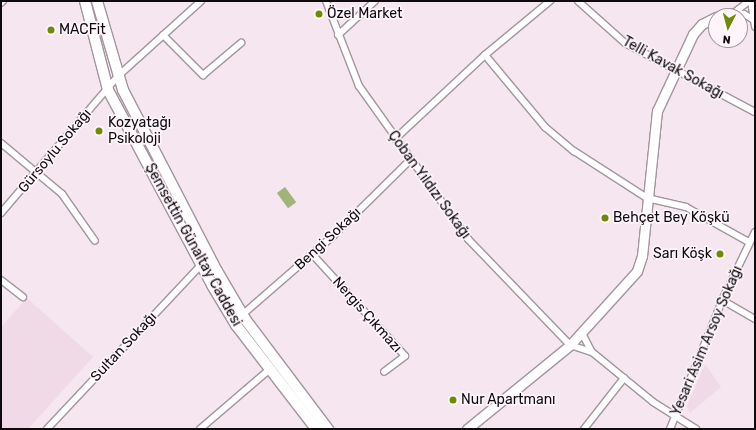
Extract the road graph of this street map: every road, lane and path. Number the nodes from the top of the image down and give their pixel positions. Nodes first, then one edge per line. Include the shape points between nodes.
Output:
1 (85, 1) edge
2 (97, 1) edge
3 (201, 1) edge
4 (326, 1) edge
5 (375, 1) edge
6 (550, 1) edge
7 (578, 1) edge
8 (750, 1) edge
9 (739, 8) edge
10 (748, 16) edge
11 (754, 20) junction
12 (708, 22) edge
13 (755, 28) edge
14 (163, 35) junction
15 (338, 35) junction
16 (241, 42) dead end
17 (485, 55) junction
18 (674, 70) junction
19 (118, 76) junction
20 (108, 88) junction
21 (755, 112) edge
22 (395, 139) junction
23 (1, 143) edge
24 (410, 160) junction
25 (38, 171) junction
26 (647, 198) junction
27 (1, 213) edge
28 (755, 232) edge
29 (95, 241) dead end
30 (750, 242) junction
31 (312, 254) junction
32 (202, 264) junction
33 (1, 280) edge
34 (23, 297) dead end
35 (722, 300) junction
36 (242, 315) junction
37 (755, 320) edge
38 (582, 333) junction
39 (570, 345) junction
40 (592, 352) junction
41 (270, 369) junction
42 (384, 372) dead end
43 (624, 378) junction
44 (676, 417) junction
45 (47, 429) edge
46 (200, 429) edge
47 (316, 429) edge
48 (328, 429) edge
49 (467, 429) edge
50 (584, 429) edge
51 (670, 429) edge
52 (696, 429) edge

1 - 20 main road, Şemsettin Günaltay Caddesi
2 - 19 main road, Şemsettin Günaltay Caddesi
3 - 14 street, Gürsoylu Sokağı
4 - 15 street, Çoban Yıldızı Sokağı
5 - 15 street
6 - 17 street
7 - 18 street, Telli Kavak Sokağı via 621,40
8 - 9 street
8 - 11 street
10 - 11 street
11 - 13 street
12 - 18 street via 695,30
14 - 16 street via 203,75
14 - 19 street, Gürsoylu Sokağı
15 - 22 street, Çoban Yıldızı Sokağı via 356,80
17 - 22 street
17 - 26 street via 544,127 574,151
18 - 21 street, Telli Kavak Sokağı
18 - 26 street via 656,115
19 - 20 street, Gürsoylu Sokağı
19 - 36 main road, Şemsettin Günaltay Caddesi via 189,219
20 - 25 street, Gürsoylu Sokağı
20 - 32 main road, Şemsettin Günaltay Caddesi
22 - 24 street, Çoban Yıldızı Sokağı
23 - 25 street
24 - 31 street, Bengi Sokağı
24 - 39 street, Çoban Yıldızı Sokağı via 471,243
25 - 27 street, Gürsoylu Sokağı
25 - 29 street via 66,199
26 - 30 street via 686,207
26 - 38 street via 639,267
28 - 30 street, Yesari Asim Arsoy Sokağı
30 - 35 street, Yesari Asim Arsoy Sokağı
31 - 36 street, Bengi Sokağı
31 - 42 street, Nergis Çıkmazı via 405,356
32 - 41 main road, Şemsettin Günaltay Caddesi via 230,315
32 - 45 street, Sultan Sokağı
33 - 34 street
35 - 37 street
35 - 44 street, Yesari Asim Arsoy Sokağı
36 - 48 main road, Şemsettin Günaltay Caddesi
38 - 39 street
38 - 40 street
39 - 40 street
39 - 49 street
40 - 43 street
41 - 46 street
41 - 47 main road, Şemsettin Günaltay Caddesi
43 - 44 street
43 - 50 street
44 - 51 street, Yesari Asim Arsoy Sokağı
44 - 52 street

